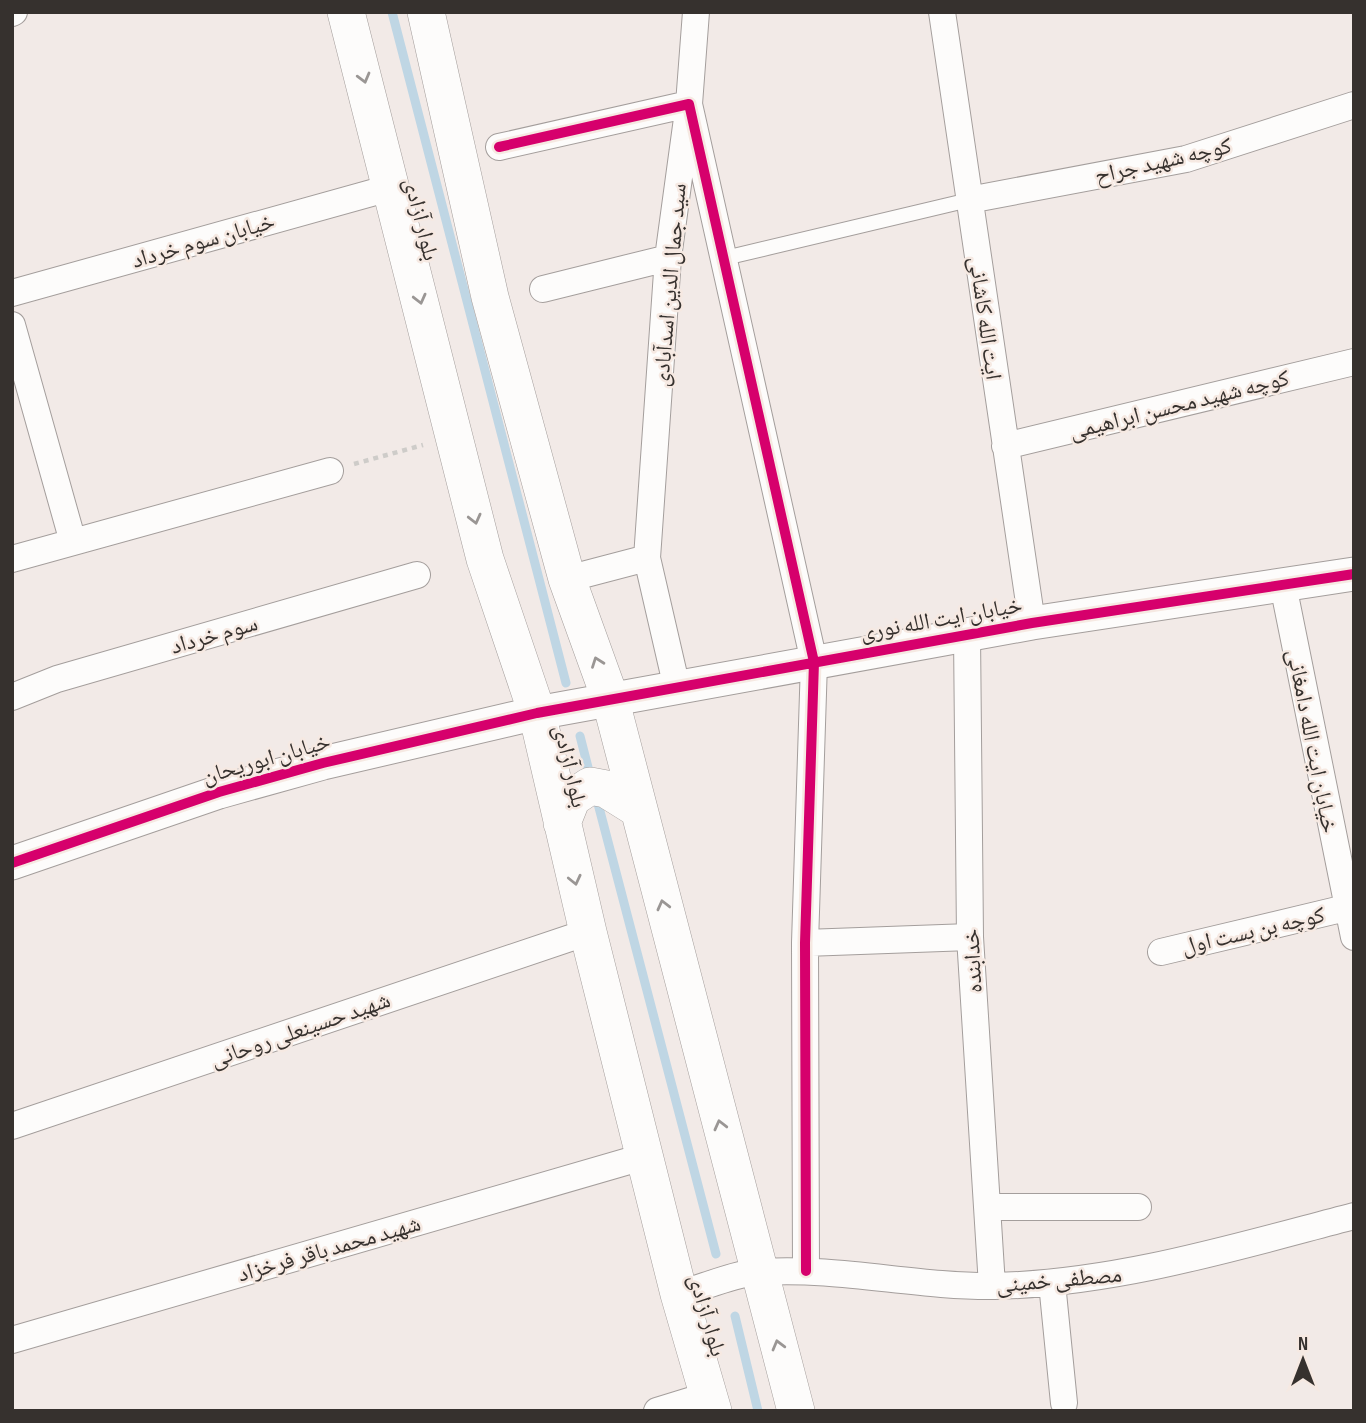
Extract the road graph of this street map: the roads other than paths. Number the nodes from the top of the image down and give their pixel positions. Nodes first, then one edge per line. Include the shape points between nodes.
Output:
1 (346, 12) edge
2 (426, 12) edge
3 (696, 12) edge
4 (942, 12) edge
5 (689, 104) junction
6 (1354, 105) edge
7 (499, 147) dead end
8 (393, 187) junction
9 (969, 200) junction
10 (668, 258) junction
11 (725, 258) junction
12 (543, 289) dead end
13 (12, 293) edge
14 (12, 326) edge
15 (1354, 362) edge
16 (1005, 446) junction
17 (330, 471) road end
18 (73, 542) junction
19 (647, 558) junction
20 (12, 559) edge
21 (1354, 574) edge
22 (417, 575) dead end
23 (567, 579) junction
24 (1283, 585) junction
25 (1032, 623) junction
26 (967, 635) junction
27 (814, 662) junction
28 (677, 688) junction
29 (12, 697) edge
30 (610, 698) junction
31 (537, 713) junction
32 (639, 809) junction
33 (562, 823) junction
34 (12, 863) edge
35 (1350, 907) edge
36 (588, 932) junction
37 (970, 937) junction
38 (1354, 937) edge
39 (805, 943) junction
40 (1161, 952) dead end
41 (12, 1126) edge
42 (646, 1156) junction
43 (987, 1207) junction
44 (1138, 1207) dead end
45 (1354, 1216) edge
46 (806, 1271) junction
47 (758, 1272) junction
48 (1052, 1283) junction
49 (992, 1286) junction
50 (679, 1294) junction
51 (12, 1340) edge
52 (711, 1403) edge
53 (1064, 1403) dead end
54 (657, 1411) edge
55 (796, 1411) edge

1 -> 8 main road, بلوار آزادی
2 - 23 main road via 490,297
3 - 5 street, سید جمال الدین اسدآبادی
4 - 9 street, ایت الله کاشانی
5 - 7 street
5 - 10 street, سید جمال الدین اسدآبادی
5 - 11 street
6 - 9 street, کوچه شهید جراح via 1186,159
8 - 13 street, خیابان سوم خرداد
8 -> 31 main road, بلوار آزادی via 485,559
9 - 11 lane
9 - 16 street, ایت الله کاشانی
10 - 12 street
10 - 19 street, سید جمال الدین اسدآبادی
11 - 27 street
14 - 18 street
15 - 16 street, کوچه شهید محسن ابراهیمی
16 - 25 street, ایت الله کاشانی
17 - 18 street
18 - 20 street
19 - 23 street
19 - 28 street, سید جمال الدین اسدآبادی
21 - 24 street, خیابان ایت الله نوری
22 - 29 street, سوم خرداد via 57,679
30 -> 23 main road
24 - 25 street, خیابان ایت الله نوری
24 - 35 street, خیابان ایت الله دامغانی
25 - 26 street, خیابان ایت الله نوری
26 - 27 street, خیابان ایت الله نوری
26 - 37 street, خدابنده
27 - 28 street, خیابان ایت الله نوری
27 - 39 street
28 - 30 street, خیابان ایت الله نوری
30 - 31 street, خیابان ایت الله نوری
30 - 32 main road
31 - 33 main road, بلوار آزادی
31 - 34 street, خیابان ابوریحان via 219,792
32 - 33 main road via 606,789 590,786 572,798
47 -> 32 main road
33 -> 36 main road, بلوار آزادی
35 - 38 street, خیابان ایت الله دامغانی
35 - 40 street, کوچه بن بست اول
36 - 41 street, شهید حسینعلی روحانی
36 - 42 main road, بلوار آزادی
37 - 39 street
37 - 43 street, خدابنده
39 - 46 street
42 - 50 main road, بلوار آزادی
42 - 51 street, شهید محمد باقر فرخزاد
43 - 44 street
43 - 49 street, خدابنده
45 - 48 street, مصطفی خمینی via 1134,1273
46 - 47 street, مصطفی خمینی
46 - 49 street, مصطفی خمینی
47 - 50 street, مصطفی خمینی
55 -> 47 main road
48 - 49 street, مصطفی خمینی
48 - 53 street
50 - 52 main road, بلوار آزادی
52 - 54 street

